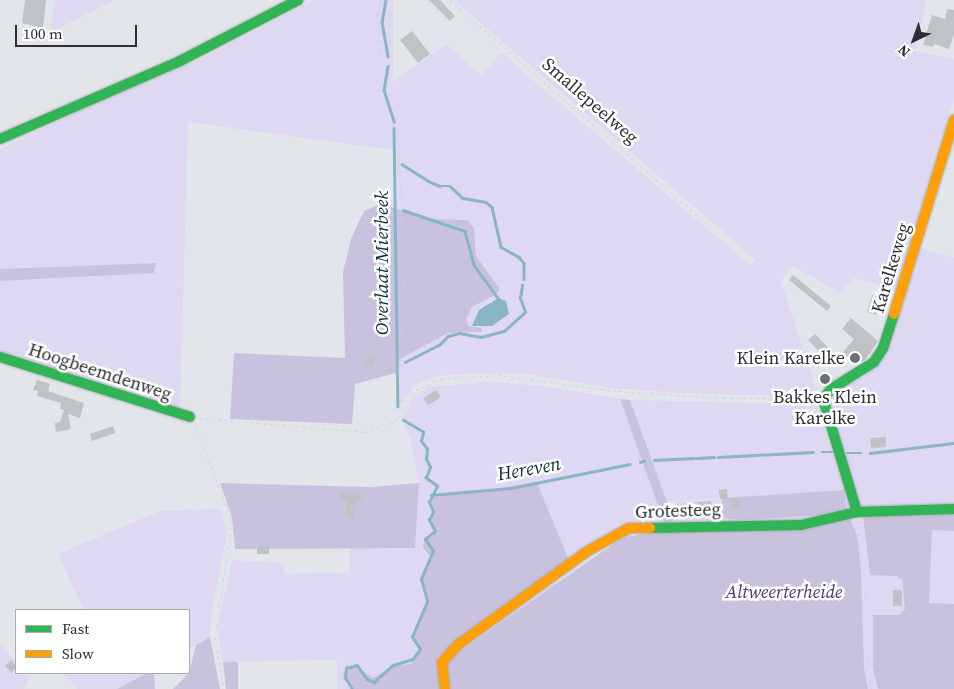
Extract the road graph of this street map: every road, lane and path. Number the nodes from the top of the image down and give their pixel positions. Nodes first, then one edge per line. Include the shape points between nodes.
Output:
1 (298, 0) edge
2 (382, 0) edge
3 (450, 0) edge
4 (954, 120) edge
5 (0, 139) edge
6 (709, 226) dead end
7 (0, 357) edge
8 (823, 399) junction
9 (402, 412) junction
10 (190, 417) junction
11 (954, 509) edge
12 (857, 512) junction
13 (224, 689) edge
14 (445, 689) edge
15 (872, 689) edge

1 - 5 street via 180,61
2 - 9 path via 378,14 382,70 379,94 391,124 398,125 404,282 399,374
3 - 6 path, Smallepeelweg
4 - 8 street, Karelkeweg via 884,348 874,362 831,389
7 - 10 street, Hoogbeemdenweg
8 - 9 path via 724,398 618,391 498,375 441,379 416,390
8 - 12 street
9 - 10 path via 399,418 365,432
10 - 13 path via 232,520 215,638
11 - 12 street, Grotesteeg
12 - 14 street, Grotesteeg via 801,525 629,528 586,552 459,644 442,662
12 - 15 path via 869,630 867,668

